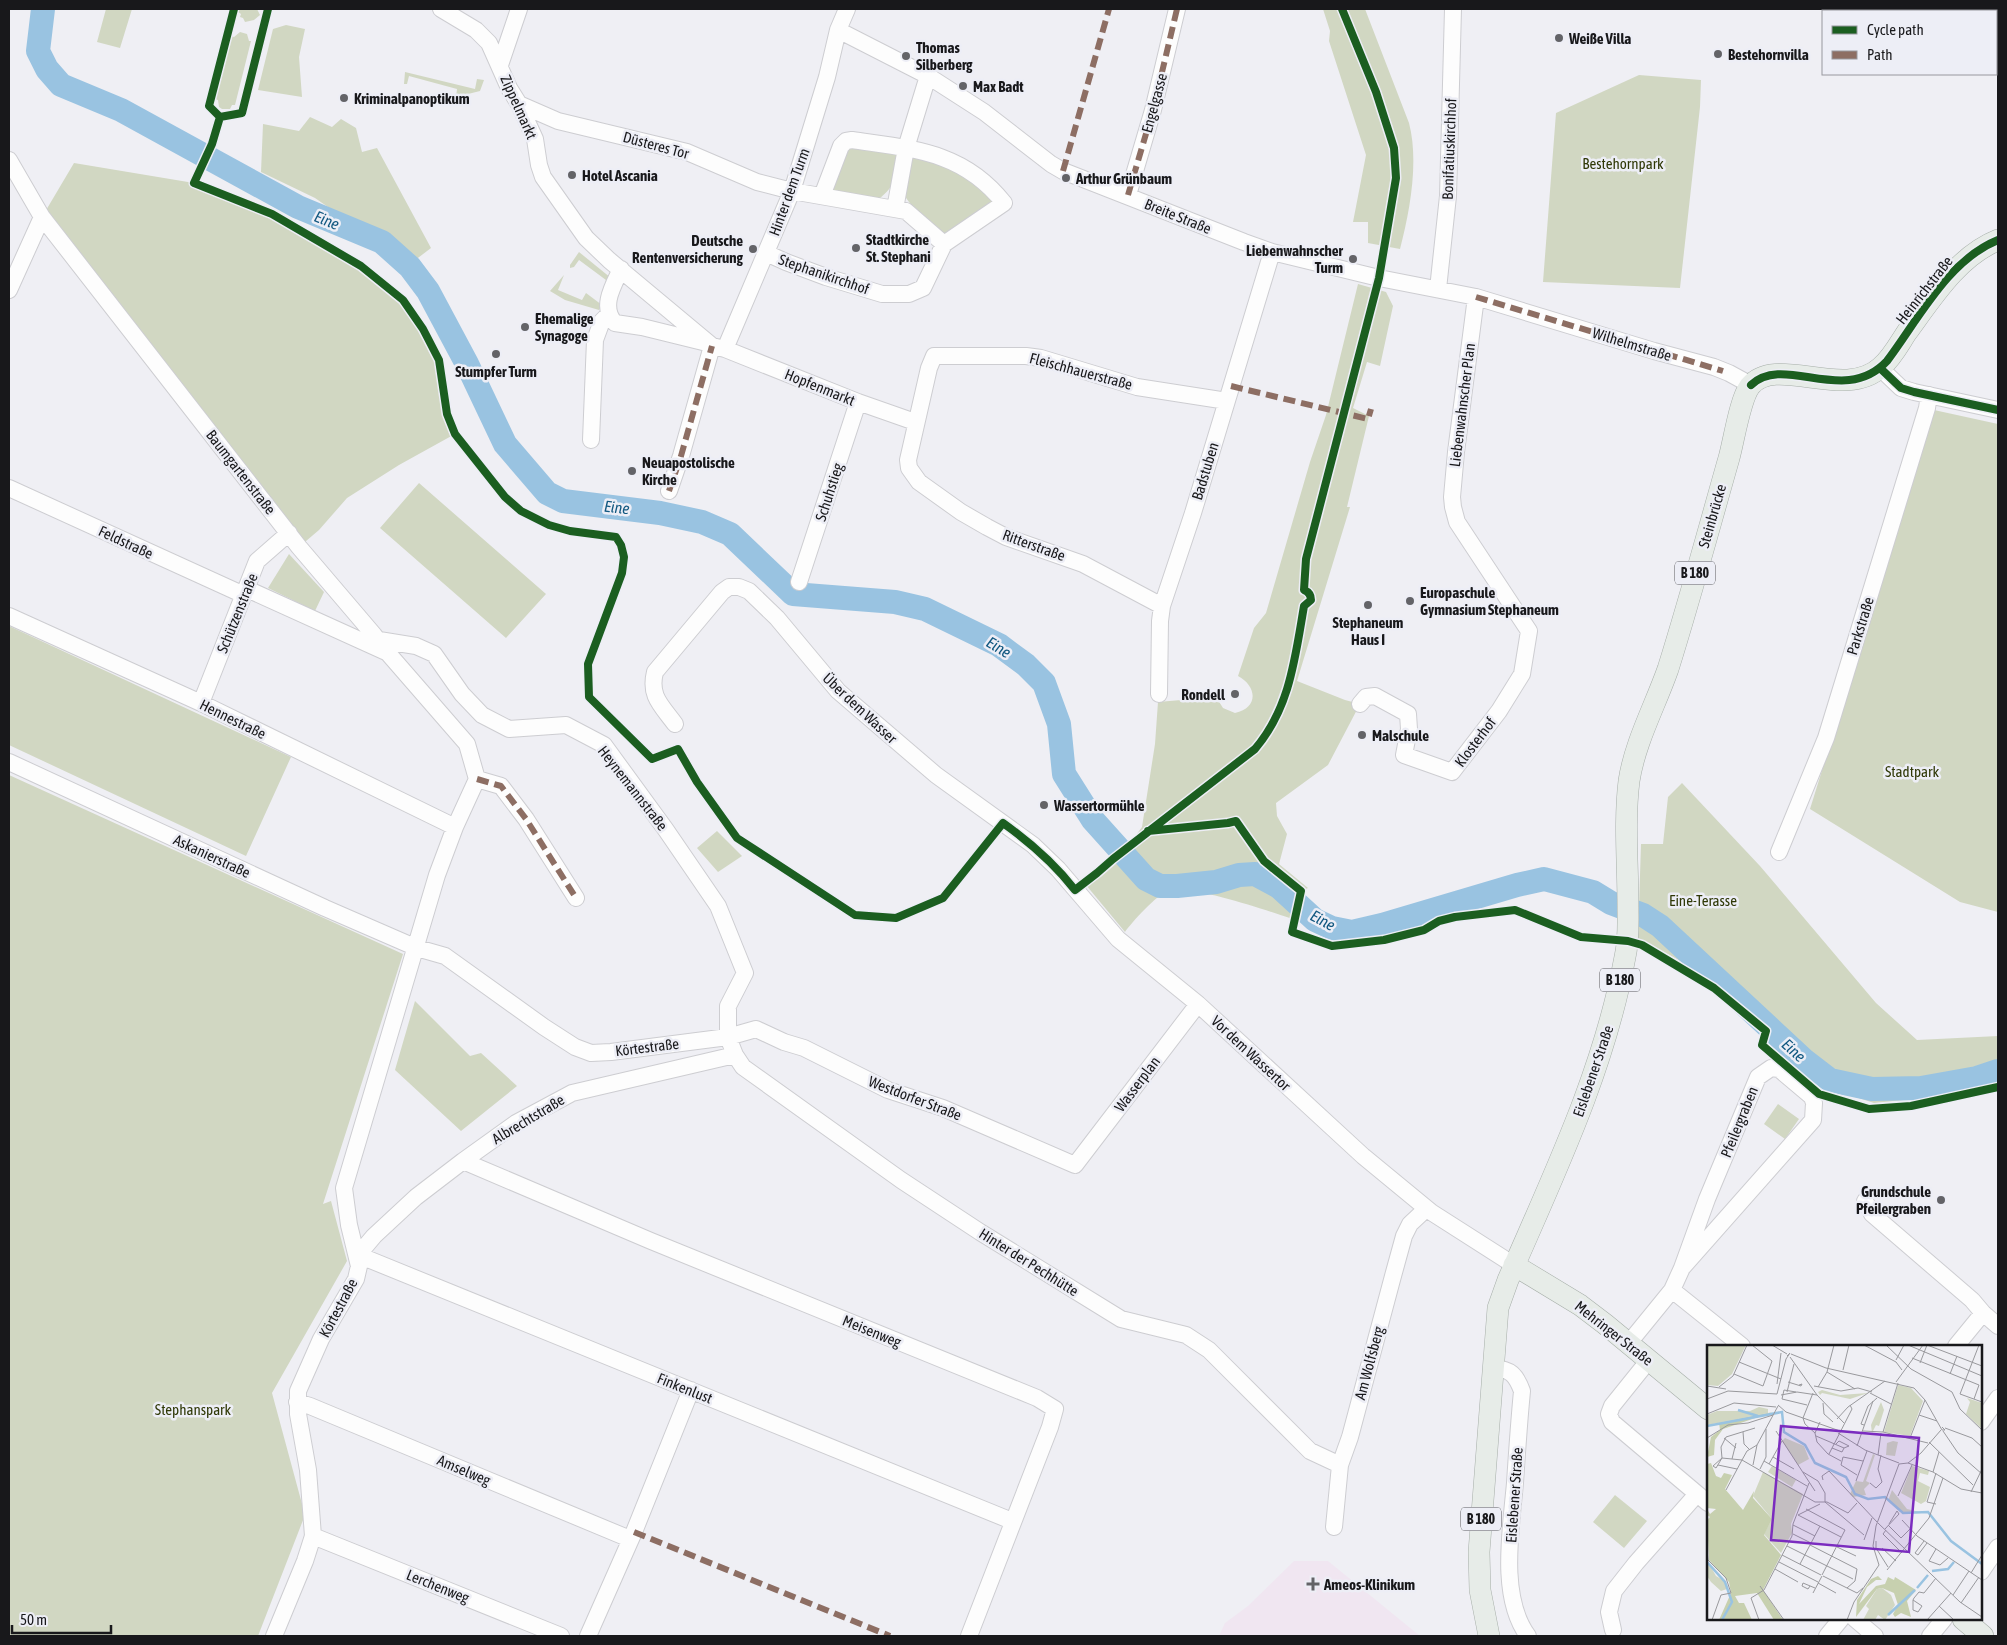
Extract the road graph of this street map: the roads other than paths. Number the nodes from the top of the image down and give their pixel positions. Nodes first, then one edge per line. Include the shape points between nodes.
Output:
1 (441, 9) edge
2 (519, 9) edge
3 (847, 9) edge
4 (1177, 9) edge
5 (1453, 9) edge
6 (838, 30) junction
7 (500, 65) junction
8 (928, 76) junction
9 (519, 104) junction
10 (906, 148) junction
11 (9, 160) edge
12 (792, 190) junction
13 (1128, 195) junction
14 (822, 196) junction
15 (895, 209) junction
16 (42, 217) junction
17 (1998, 240) edge
18 (944, 244) junction
19 (1272, 252) junction
20 (766, 253) junction
21 (615, 264) junction
22 (1379, 278) joint
23 (1438, 289) junction
24 (9, 290) edge
25 (1476, 297) junction
26 (609, 314) junction
27 (715, 346) junction
28 (1880, 368) junction
29 (1751, 385) junction
30 (1929, 395) junction
31 (1227, 401) junction
32 (858, 402) junction
33 (1998, 410) edge
34 (915, 422) junction
35 (591, 440) dead end
36 (9, 488) edge
37 (669, 491) dead end
38 (289, 533) junction
39 (799, 582) dead end
40 (246, 592) junction
41 (1162, 606) junction
42 (9, 616) edge
43 (1529, 631) joint
44 (383, 646) junction
45 (1158, 694) dead end
46 (201, 703) junction
47 (1360, 704) dead end
48 (675, 724) dead end
49 (1634, 760) joint
50 (9, 762) edge
51 (477, 780) junction
52 (1004, 822) joint
53 (456, 827) junction
54 (1779, 852) dead end
55 (576, 898) dead end
56 (417, 948) junction
57 (1198, 1004) junction
58 (756, 1029) joint
59 (728, 1037) junction
60 (735, 1055) junction
61 (463, 1161) junction
62 (1075, 1165) joint
63 (1865, 1201) dead end
64 (1426, 1209) junction
65 (358, 1255) junction
66 (1514, 1265) junction
67 (1682, 1268) junction
68 (1672, 1290) junction
69 (1983, 1313) junction
70 (1998, 1326) edge
71 (1628, 1344) junction
72 (1741, 1345) edge
73 (1957, 1345) edge
74 (1649, 1360) junction
75 (1493, 1368) junction
76 (691, 1390) junction
77 (1998, 1398) edge
78 (297, 1402) junction
79 (1707, 1408) edge
80 (1982, 1421) edge
81 (1340, 1465) junction
82 (1703, 1499) edge
83 (1012, 1521) junction
84 (1334, 1527) dead end
85 (313, 1536) junction
86 (630, 1539) junction
87 (1998, 1547) edge
88 (1982, 1571) edge
89 (1840, 1620) edge
90 (1856, 1620) edge
91 (1943, 1620) edge
92 (1964, 1620) edge
93 (1613, 1634) edge
94 (274, 1636) edge
95 (561, 1636) edge
96 (588, 1636) edge
97 (969, 1636) edge
98 (1489, 1636) edge
99 (1528, 1636) edge
100 (1827, 1636) edge
101 (1875, 1636) edge
102 (1930, 1636) edge
103 (1983, 1636) edge

1 - 7 street via 476,30 489,42
2 - 7 street, Zippelmarkt
3 - 6 street, Hinter dem Turm
4 - 13 street, Engelgasse via 1153,110
5 - 23 street, Bonifatiuskirchhof via 1448,196
6 - 8 street, Breite Straße
6 - 12 street, Hinter dem Turm
7 - 9 street, Zippelmarkt
8 - 10 street
8 - 13 street, Breite Straße via 984,112 1051,164
9 - 12 street, Düsteres Tor via 558,121 687,152 757,182
9 - 21 street, Zippelmarkt via 535,139 543,177 586,238
10 - 14 street via 846,141 841,146
10 - 15 street
10 - 18 street via 944,157 973,172 1004,203
11 - 16 street, Baumgartenstraße
12 - 14 street
12 - 20 street, Hinter dem Turm
13 - 19 street, Breite Straße
14 - 15 street
15 - 18 street via 906,211
16 - 24 street
16 - 38 street, Baumgartenstraße
17 - 28 main road, Heinrichstraße via 1980,248 1959,265
18 - 20 street, Stephanikirchhof via 923,288 909,294 865,290
19 - 22 street, Breite Straße
19 - 31 street, Badstuben
20 - 27 street, Hinter dem Turm
21 - 26 street
21 - 27 street
22 - 23 street, Wilhelmstraße
23 - 25 street, Wilhelmstraße
25 - 29 street, Wilhelmstraße via 1714,368
25 - 43 street, Liebenwahnscher Plan via 1456,452 1452,497 1454,514
26 - 27 street via 615,323
26 - 35 street via 602,321 595,340
27 - 32 street, Hopfenmarkt
27 - 37 street, Hinter dem Turm
28 - 29 main road via 1856,380 1772,375 1757,379
28 - 30 street via 1900,388
29 - 49 main road, Steinbrücke / B 180 via 1743,400 1668,666
30 - 33 street
30 - 54 street, Parkstraße via 1826,738
31 - 34 street, Fleischhauerstraße via 1145,388 1041,358 934,356
31 - 41 street, Badstuben
32 - 34 street, Hopfenmarkt
32 - 39 street, Schuhstieg
34 - 41 street, Ritterstraße via 908,468 918,482 987,528 1083,564
36 - 40 street, Feldstraße
38 - 40 street, Schützenstraße via 257,562
38 - 44 street, Baumgartenstraße
40 - 44 street, Feldstraße
40 - 46 street, Schützenstraße
41 - 45 street, Badstuben
42 - 46 street, Hennestraße
43 - 47 street, Klosterhof via 1522,674 1499,711 1452,772 1404,755 1408,714 1375,696 1366,697
44 - 51 street, Baumgartenstraße via 467,744
44 - 59 street, Heynemannstraße via 416,646 434,654 462,694 482,715 509,729 566,725 604,745 718,906 745,973 728,1006
46 - 53 street, Hennestraße
48 - 52 street, Über dem Wasser via 657,699 652,685 655,672 722,592 739,586 749,591 777,618 838,691 936,775
49 - 66 main road, Eislebener Straße / B 180 via 1628,794 1628,933 1621,977 1597,1068
50 - 56 street, Askanierstraße
51 - 53 street, Körtestraße
51 - 55 street via 501,786
52 - 57 street, Vor dem Wassertor via 1058,869 1118,939
53 - 56 street, Körtestraße via 437,876
56 - 59 street, Körtestraße via 445,956 544,1027 575,1047 591,1052
56 - 65 street, Körtestraße via 344,1188 349,1225
57 - 62 street, Wasserplan
57 - 64 street, Vor dem Wassertor via 1348,1144
58 - 59 street, Körtestraße
58 - 62 street, Westdorfer Straße via 804,1048 888,1090 943,1108
59 - 60 street, Hinter der Pechhütte
60 - 61 street, Albrechtstraße via 572,1092 516,1123
60 - 81 street, Hinter der Pechhütte via 743,1067 980,1232 1121,1319 1186,1335 1209,1350 1310,1451
61 - 65 street, Albrechtstraße via 416,1197
61 - 83 street, Meisenweg via 651,1242 1037,1398 1055,1409
63 - 69 street via 1872,1214
64 - 66 street, Vor dem Wassertor
64 - 81 street, Am Wolfsberg via 1410,1224 1404,1236
65 - 76 street, Finkenlust
65 - 78 street, Körtestraße via 356,1279 303,1376
66 - 71 main road, Mehringer Straße via 1580,1306
66 - 75 main road, Eislebener Straße / B 180 via 1498,1308
67 - 67 street, Pfeilergraben via 1813,1120 1812,1096 1779,1068 1771,1068 1758,1077
67 - 68 street, Pfeilergraben
68 - 71 street, Pfeilergraben
68 - 72 street
69 - 70 street
69 - 73 street
71 - 74 main road, Mehringer Straße
74 - 79 main road, Mehringer Straße
74 - 82 street via 1612,1406 1609,1414 1612,1422
75 - 98 main road, Eislebener Straße / B 180 via 1479,1552 1480,1590
75 - 99 street, Eislebener Straße via 1509,1372 1517,1379 1522,1391 1509,1549 1511,1589
76 - 83 street, Finkenlust
76 - 86 street
77 - 80 street
78 - 85 street, Körtestraße via 308,1470
78 - 86 street, Amselweg
81 - 84 street, Am Wolfsberg
82 - 93 street via 1636,1563 1614,1591 1609,1612
83 - 97 street, Meisenweg
85 - 94 street, Körtestraße
85 - 95 street, Lerchenweg
86 - 96 street
87 - 88 street
89 - 100 street
90 - 101 street
91 - 102 street
92 - 103 main road

